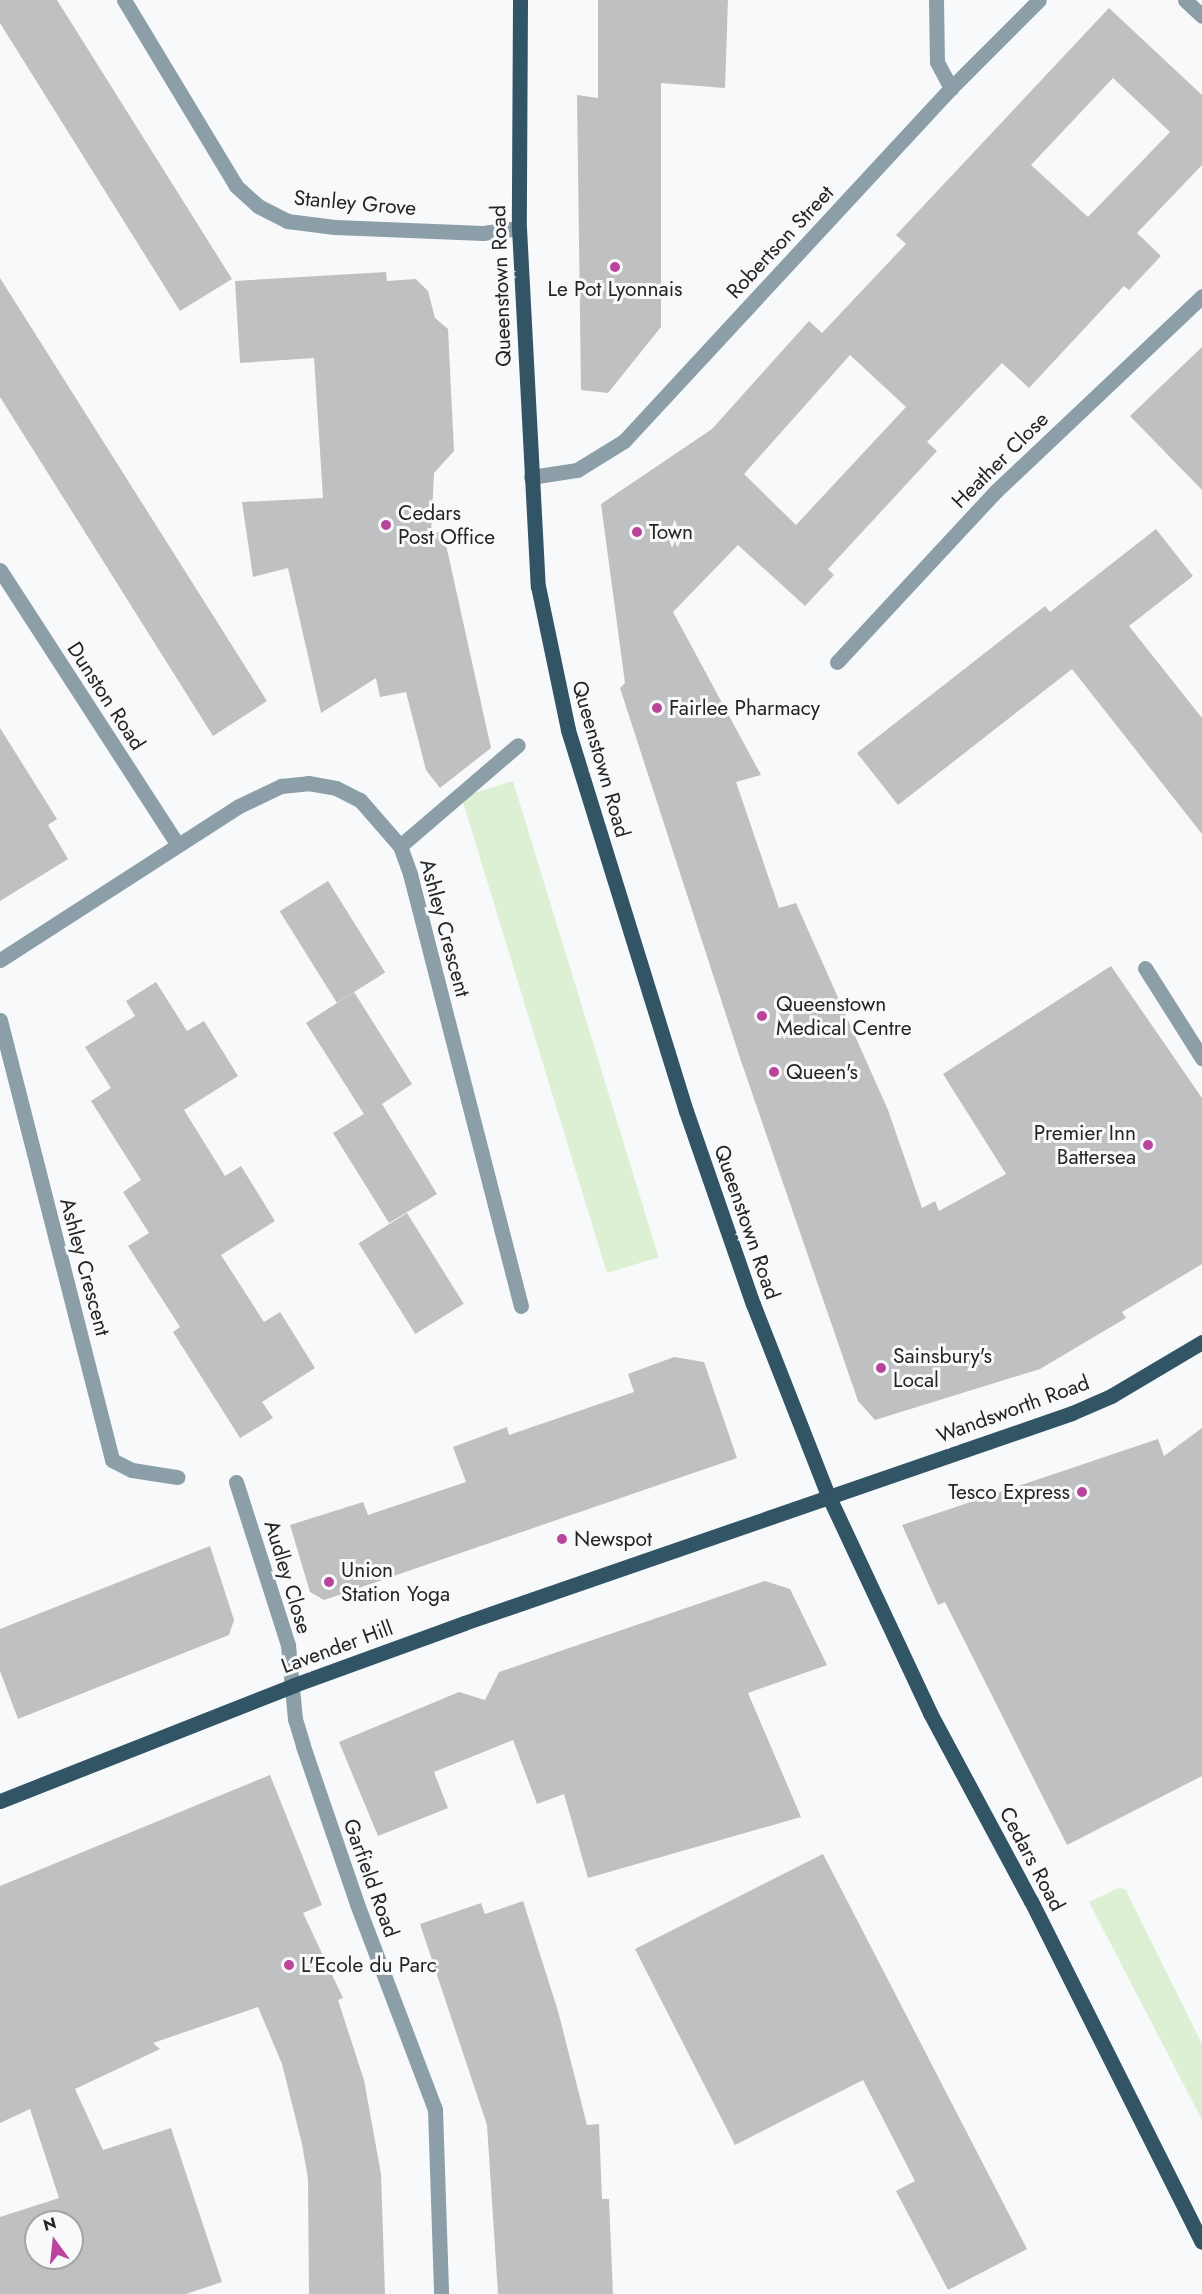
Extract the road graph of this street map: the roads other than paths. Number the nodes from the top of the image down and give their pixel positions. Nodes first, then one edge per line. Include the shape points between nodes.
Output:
1 (124, 0) edge
2 (520, 0) edge
3 (936, 0) edge
4 (1039, 0) edge
5 (1185, 0) edge
6 (1202, 16) edge
7 (951, 88) junction
8 (519, 228) junction
9 (1202, 296) edge
10 (531, 477) junction
11 (0, 570) edge
12 (837, 662) dead end
13 (518, 745) dead end
14 (177, 844) junction
15 (400, 846) junction
16 (0, 960) edge
17 (1145, 968) dead end
18 (0, 1020) edge
19 (1202, 1058) edge
20 (521, 1306) dead end
21 (1202, 1342) edge
22 (177, 1477) dead end
23 (236, 1482) dead end
24 (828, 1495) junction
25 (294, 1685) junction
26 (1, 1798) edge
27 (1202, 2242) edge
28 (441, 2294) edge

1 - 8 street, Stanley Grove via 236,186 258,206 287,221 335,227 483,233
2 - 8 main road, Queenstown Road
3 - 7 street via 938,62
4 - 7 street, Robertson Street
5 - 6 street
7 - 10 street, Robertson Street via 624,441 577,470
8 - 10 main road, Queenstown Road
9 - 12 street, Heather Close via 996,491
10 - 24 main road, Queenstown Road via 538,586 568,730 686,1111 757,1315
11 - 14 street, Dunston Road
13 - 15 street
14 - 15 street, Ashley Crescent via 281,786 308,783 336,788 360,800
14 - 16 street, Ashley Crescent
15 - 20 street, Ashley Crescent
17 - 19 street
18 - 22 street, Ashley Crescent via 112,1460 132,1470
21 - 24 main road, Wandsworth Road via 1072,1413
23 - 25 street, Audley Close via 288,1645
24 - 25 main road, Lavender Hill
24 - 27 main road, Cedars Road via 930,1713 1031,1901
25 - 26 main road, Lavender Hill
25 - 28 street, Garfield Road via 295,1719 303,1746 435,2109

